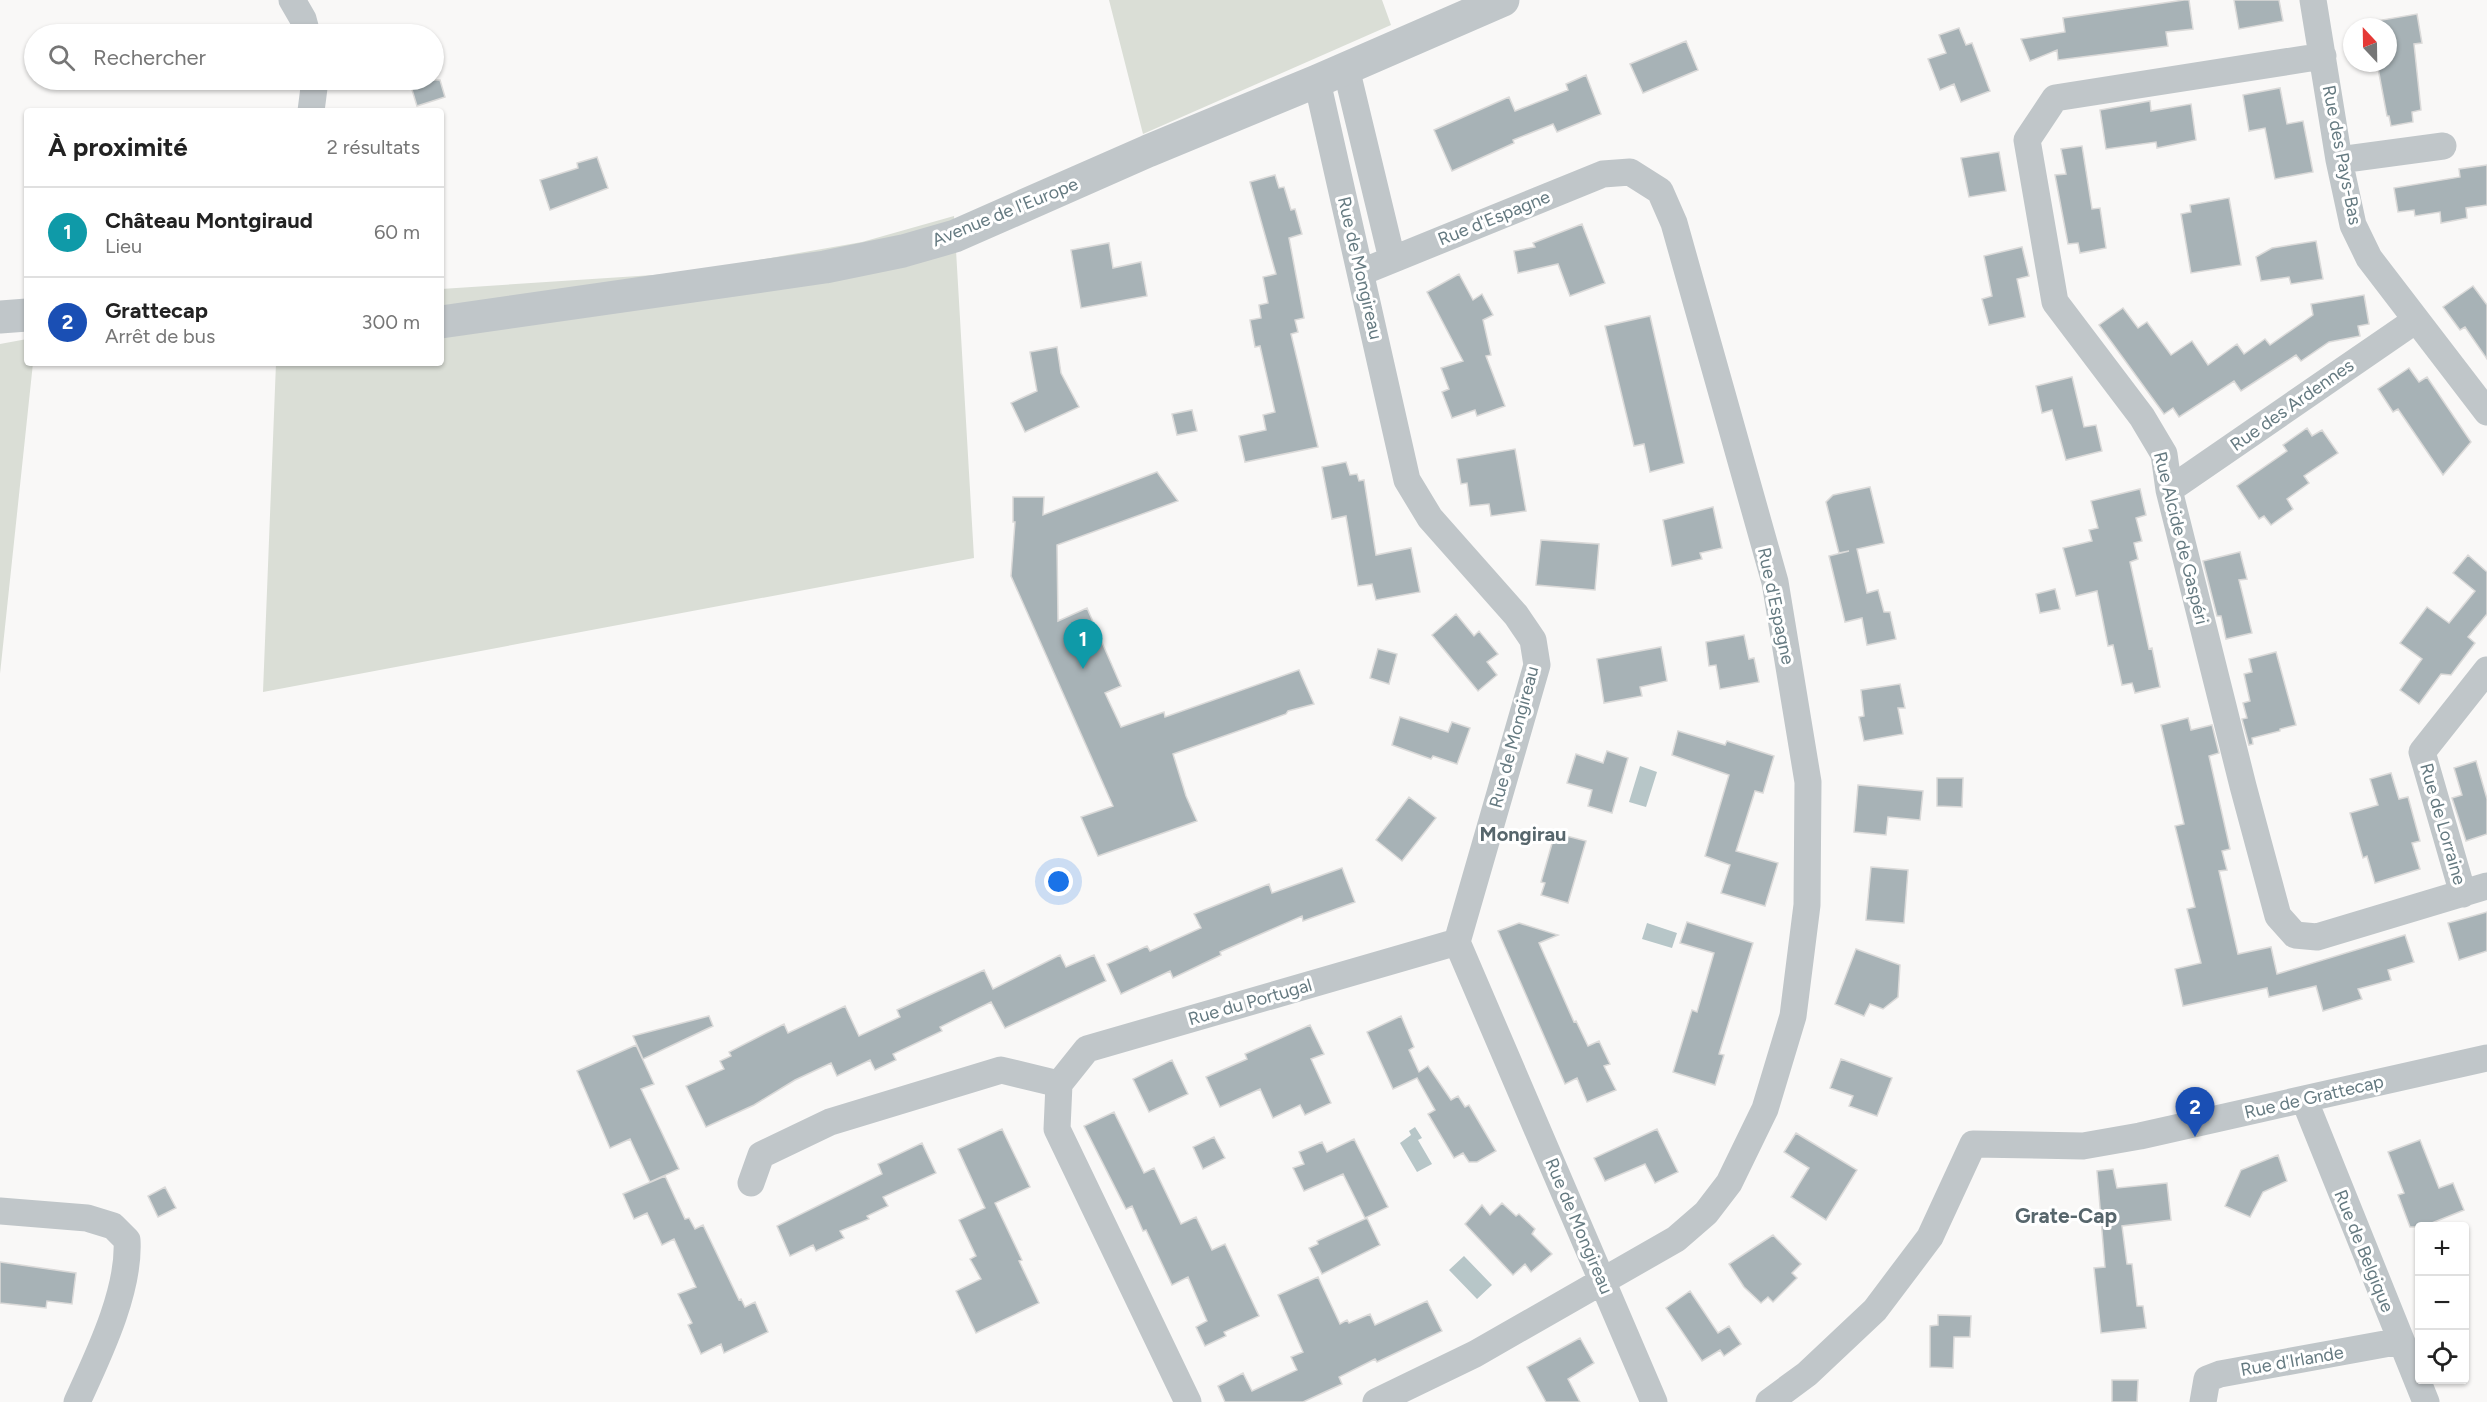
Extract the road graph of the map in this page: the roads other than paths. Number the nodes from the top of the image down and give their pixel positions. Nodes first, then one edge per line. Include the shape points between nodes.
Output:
1 (292, 0) edge
2 (1503, 0) edge
3 (2313, 0) edge
4 (304, 24) edge
5 (2323, 56) junction
6 (1332, 75) junction
7 (314, 90) edge
8 (311, 108) edge
9 (2443, 146) dead end
10 (2339, 160) junction
11 (1392, 259) junction
12 (1362, 272) junction
13 (24, 315) edge
14 (0, 317) edge
15 (2415, 320) junction
16 (444, 322) edge
17 (2487, 412) edge
18 (2169, 490) junction
19 (2487, 670) edge
20 (2475, 890) edge
21 (1457, 942) junction
22 (2487, 1058) edge
23 (1059, 1084) junction
24 (2304, 1100) junction
25 (751, 1184) dead end
26 (0, 1211) edge
27 (1602, 1280) junction
28 (2400, 1341) junction
29 (76, 1402) edge
30 (1188, 1402) edge
31 (1376, 1402) edge
32 (1654, 1402) edge
33 (1769, 1402) edge
34 (2203, 1402) edge
35 (2426, 1402) edge

1 - 4 street
2 - 6 street, Avenue de l'Europe
3 - 5 street, Rue des Pays-Bas
5 - 10 street, Rue des Pays-Bas
5 - 18 street, Rue Alcide de Gaspéri via 2055,98 2027,140 2055,302 2142,417 2163,454
6 - 11 street, Rue de Mongireau
6 - 12 street, Rue de Mongireau
6 - 16 street, Avenue de l'Europe via 955,236 903,251 825,267
7 - 8 street
9 - 10 street
10 - 15 street, Rue des Pays-Bas via 2353,225 2369,258
11 - 12 street, Rue d'Espagne
11 - 27 street, Rue d'Espagne via 1603,174 1630,172 1660,191 1674,223 1775,582 1808,782 1807,905 1793,1016 1766,1109 1729,1183 1706,1213 1676,1239
12 - 21 street, Rue de Mongireau via 1407,480 1430,518 1516,615 1533,640 1537,665
13 - 14 street
15 - 17 street, Rue des Pays-Bas
15 - 18 street, Rue des Ardennes
18 - 20 street, Rue Alcide de Gaspéri via 2278,916 2295,935 2317,937
19 - 20 street, Rue de Lorraine via 2422,752
21 - 23 street, Rue du Portugal via 1087,1049
21 - 27 street, Rue de Mongireau
22 - 24 street, Rue de Grattecap
23 - 25 street via 1001,1070 830,1122 761,1155
23 - 30 street via 1057,1129
24 - 28 street, Rue de Belgique
24 - 33 street, Rue de Grattecap via 2083,1146 1973,1144 1930,1237 1875,1310 1807,1374
26 - 29 street via 87,1218 113,1226 128,1240 119,1294 104,1341
27 - 31 street via 1475,1354
27 - 32 street, Rue de Mongireau
28 - 34 street, Rue d'Irlande via 2220,1374 2207,1379
28 - 35 street, Rue de Belgique

